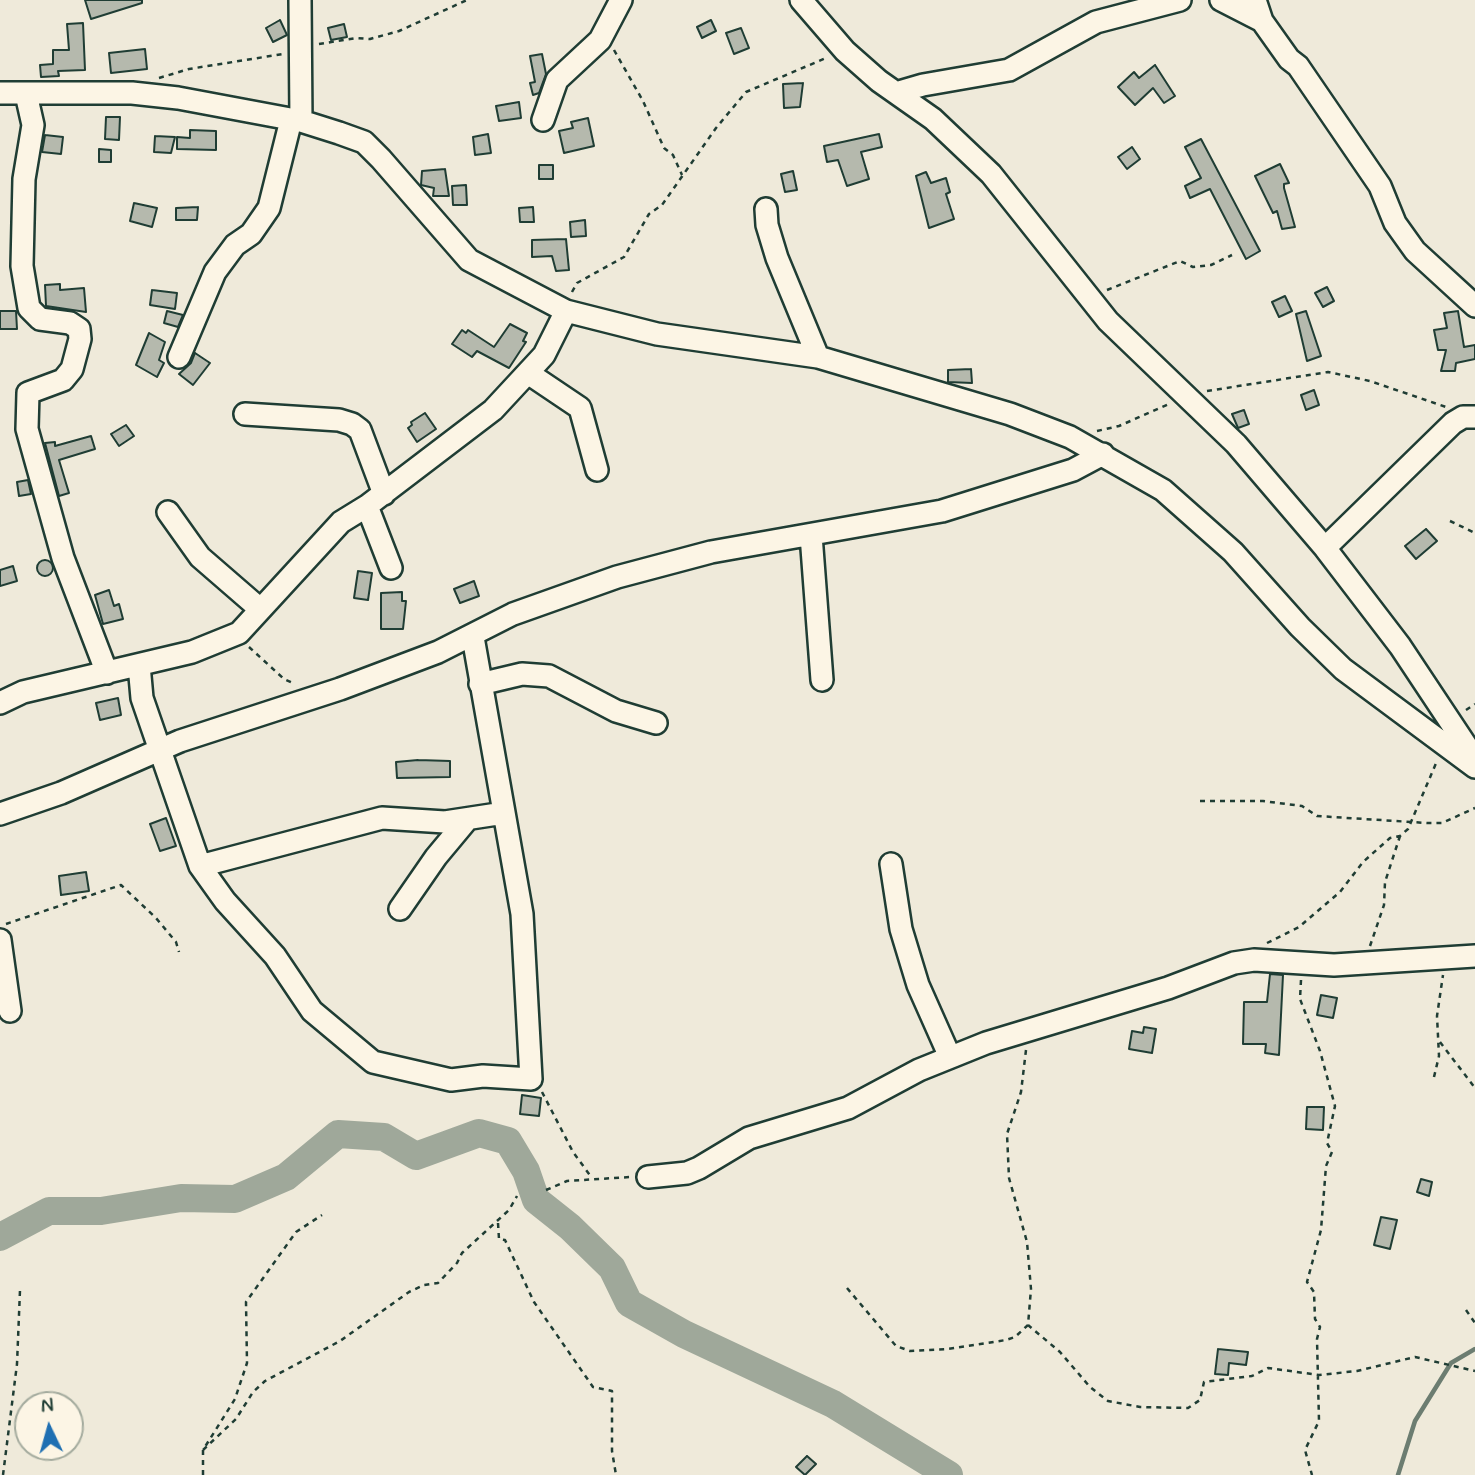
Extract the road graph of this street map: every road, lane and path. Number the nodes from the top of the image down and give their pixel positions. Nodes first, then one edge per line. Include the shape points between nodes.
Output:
1 (300, 0) edge
2 (621, 0) edge
3 (801, 0) edge
4 (1181, 0) edge
5 (1221, 0) edge
6 (1255, 0) edge
7 (1262, 21) junction
8 (604, 32) junction
9 (845, 51) junction
10 (899, 92) junction
11 (0, 93) edge
12 (26, 94) junction
13 (542, 120) dead end
14 (296, 121) junction
15 (682, 175) junction
16 (766, 209) dead end
17 (1232, 255) dead end
18 (1083, 292) junction
19 (1475, 306) edge
20 (566, 311) junction
21 (179, 357) dead end
22 (818, 357) junction
23 (528, 373) junction
24 (1183, 394) junction
25 (245, 414) dead end
26 (1469, 417) edge
27 (1070, 437) junction
28 (1103, 454) junction
29 (597, 470) dead end
30 (376, 500) junction
31 (168, 512) dead end
32 (1450, 521) dead end
33 (1475, 533) edge
34 (811, 535) junction
35 (1325, 548) junction
36 (391, 568) dead end
37 (260, 609) junction
38 (239, 633) junction
39 (473, 637) junction
40 (139, 665) junction
41 (107, 673) junction
42 (822, 680) dead end
43 (480, 684) junction
44 (320, 695) junction
45 (0, 704) edge
46 (656, 723) dead end
47 (1446, 746) junction
48 (160, 750) junction
49 (1475, 759) edge
50 (1475, 767) edge
51 (1200, 801) dead end
52 (1475, 808) edge
53 (503, 813) junction
54 (0, 814) edge
55 (466, 821) junction
56 (1413, 821) junction
57 (1400, 836) junction
58 (891, 864) dead end
59 (200, 866) junction
60 (400, 909) dead end
61 (0, 926) edge
62 (0, 940) edge
63 (179, 952) dead end
64 (1475, 957) edge
65 (1446, 958) junction
66 (1254, 960) junction
67 (1302, 962) junction
68 (1369, 963) junction
69 (10, 1011) dead end
70 (1030, 1030) junction
71 (1440, 1042) junction
72 (950, 1057) junction
73 (1434, 1077) dead end
74 (531, 1079) junction
75 (1475, 1088) edge
76 (648, 1177) joint
77 (592, 1178) junction
78 (545, 1190) dead end
79 (517, 1196) dead end
80 (322, 1214) dead end
81 (498, 1221) junction
82 (848, 1288) dead end
83 (20, 1290) dead end
84 (1466, 1310) dead end
85 (1475, 1322) edge
86 (1028, 1325) junction
87 (1475, 1371) edge
88 (1319, 1375) junction
89 (203, 1450) junction
90 (3, 1475) edge
91 (203, 1475) edge
92 (616, 1475) edge
93 (1312, 1475) edge

1 - 14 street
2 - 8 street
3 - 9 street
4 - 10 street via 1096,22 1009,70
5 - 7 street
6 - 7 street
7 - 19 street via 1380,186 1395,223 1415,251
8 - 13 street via 557,80
8 - 15 path
9 - 10 street
9 - 15 path via 746,92
10 - 18 street via 991,174
11 - 12 street
12 - 14 street via 132,93
12 - 41 street via 33,125 23,204 22,266 29,308 40,318 70,323 79,329 80,339 72,369 63,380 28,393 27,429 63,558
14 - 20 street via 363,142 469,260
14 - 21 street via 269,208 215,272
15 - 20 path via 662,205 649,214 624,257 577,283
16 - 22 street via 776,258
17 - 18 path via 1194,267 1180,261 1110,289
18 - 24 street
20 - 22 street via 657,334
20 - 23 street via 544,355
22 - 27 street via 1010,414
23 - 29 street via 580,408
23 - 30 street via 493,410
24 - 26 path via 1328,372 1370,381
24 - 27 path via 1157,411 1119,426
24 - 35 street via 1236,444
25 - 30 street via 352,424 360,430
26 - 35 street via 1453,423
27 - 28 street
28 - 34 street via 1073,470 942,511
28 - 47 street via 1172,498 1233,552 1343,669
30 - 36 street
30 - 37 street via 341,522
31 - 37 street via 200,557
32 - 33 path
34 - 39 street via 710,552 617,577 513,614
34 - 42 street
35 - 49 street via 1400,646
37 - 38 street
38 - 40 street via 192,652
38 - 44 path via 284,679
39 - 43 street
39 - 44 street
40 - 41 street
40 - 48 street via 142,698
41 - 45 street via 23,692
43 - 46 street via 522,674 549,676 616,711
43 - 53 street
44 - 48 street
47 - 50 street
47 - 56 path via 1432,768
48 - 54 street
48 - 59 street
51 - 56 path via 1263,801 1301,806 1317,816
52 - 56 path via 1441,823
53 - 55 street
53 - 74 street via 522,914
55 - 59 street via 382,818
55 - 60 street
56 - 57 path
57 - 66 path via 1390,838 1372,854 1340,892 1299,927 1260,946
57 - 68 path via 1373,931
58 - 72 street via 901,929 914,974
59 - 74 street via 275,956 312,1012 373,1062 451,1080 483,1076
61 - 63 path via 121,885 156,918
62 - 69 street
64 - 65 street
65 - 68 street
65 - 71 path via 1437,1016
66 - 67 street
66 - 70 street via 1212,969 1168,988
67 - 68 street
67 - 88 path via 1300,999 1335,1106 1327,1143 1332,1152 1326,1166 1321,1230 1307,1282 1314,1292 1315,1318 1320,1326
70 - 72 street
70 - 86 path via 1021,1092 1007,1134 1009,1178 1027,1242
71 - 73 path
71 - 75 path
72 - 76 street via 848,1108 750,1138 687,1173
74 - 77 path
76 - 77 path
77 - 78 path
79 - 81 path
80 - 89 path via 296,1232 246,1302 249,1350 243,1377 235,1399
81 - 89 path via 462,1253 438,1283 409,1292 340,1341 265,1381 236,1419
81 - 92 path via 499,1238 505,1240 534,1302 593,1387 612,1391
82 - 86 path via 896,1346 910,1351 1006,1340
83 - 90 path via 18,1364
84 - 85 path
86 - 88 path via 1108,1401 1188,1408 1200,1399 1204,1382 1252,1376 1268,1368
87 - 88 path via 1415,1357
88 - 93 path via 1319,1421 1305,1450
89 - 91 path

